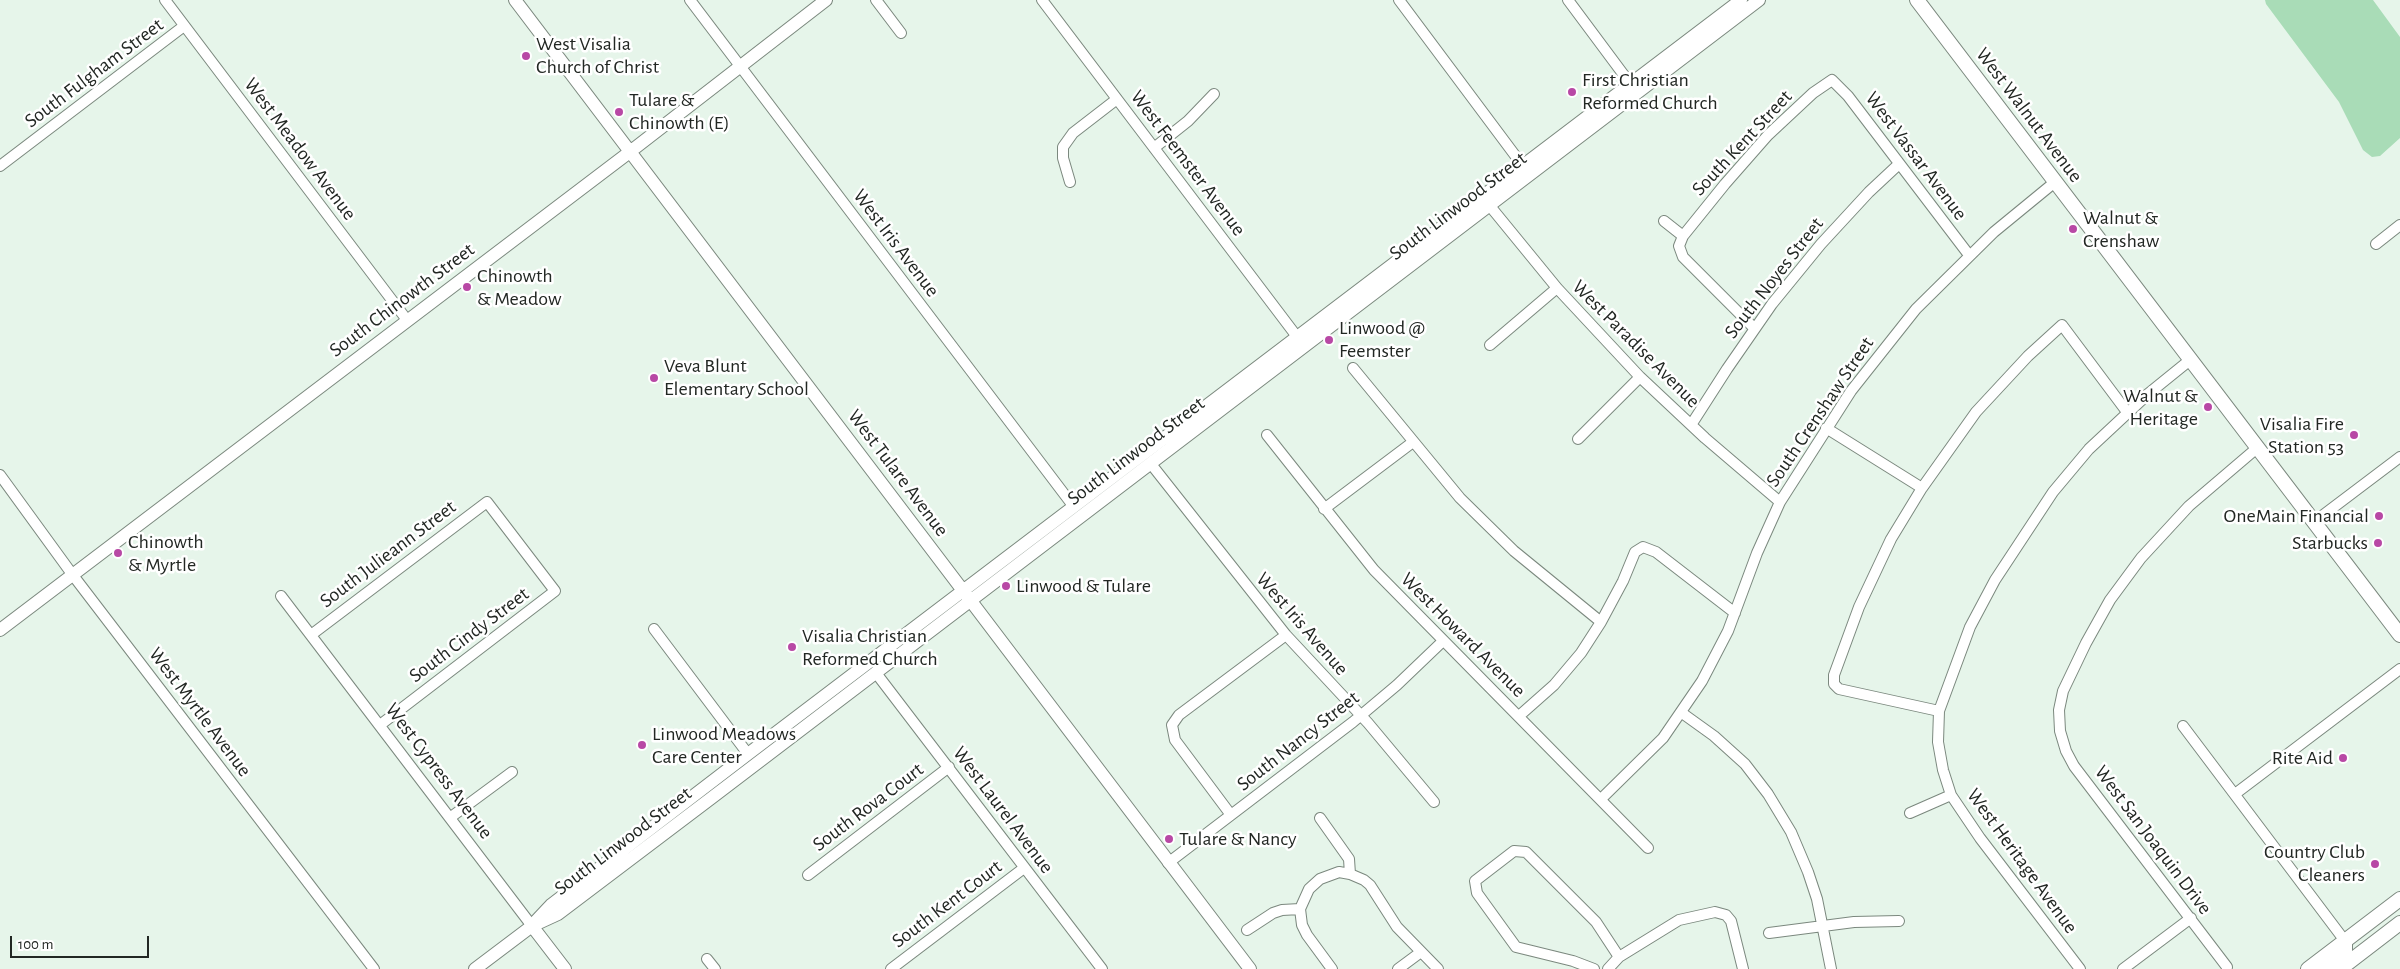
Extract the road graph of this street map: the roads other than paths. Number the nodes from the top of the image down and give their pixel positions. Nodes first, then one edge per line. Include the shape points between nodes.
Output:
1 (165, 0) edge
2 (515, 0) edge
3 (690, 0) edge
4 (826, 0) edge
5 (876, 0) edge
6 (1042, 0) edge
7 (1398, 0) edge
8 (1568, 0) edge
9 (1741, 0) edge
10 (1758, 0) edge
11 (1917, 0) edge
12 (184, 26) junction
13 (901, 33) dead end
14 (740, 66) junction
15 (1832, 80) joint
16 (1634, 89) junction
17 (1214, 94) dead end
18 (1117, 98) junction
19 (1154, 148) junction
20 (631, 151) junction
21 (1899, 164) junction
22 (0, 166) edge
23 (1526, 171) junction
24 (1070, 182) dead end
25 (2055, 182) junction
26 (1486, 201) junction
27 (1664, 221) dead end
28 (2400, 225) edge
29 (1684, 236) junction
30 (2376, 244) dead end
31 (1969, 255) junction
32 (1557, 288) junction
33 (407, 320) junction
34 (1754, 328) junction
35 (1301, 342) junction
36 (1490, 345) dead end
37 (2190, 360) junction
38 (1353, 368) dead end
39 (1640, 377) junction
40 (2127, 412) junction
41 (1692, 426) junction
42 (1826, 428) junction
43 (1267, 435) dead end
44 (1578, 439) dead end
45 (1413, 442) junction
46 (2257, 448) junction
47 (2400, 457) edge
48 (1151, 464) junction
49 (0, 475) edge
50 (1922, 488) junction
51 (487, 502) joint
52 (1780, 502) junction
53 (1074, 508) junction
54 (1324, 509) junction
55 (1091, 510) junction
56 (2314, 522) junction
57 (72, 574) junction
58 (281, 596) dead end
59 (967, 596) junction
60 (1735, 613) junction
61 (1601, 622) junction
62 (654, 629) dead end
63 (0, 630) edge
64 (311, 635) junction
65 (1286, 635) junction
66 (2400, 635) edge
67 (1443, 640) junction
68 (2400, 669) edge
69 (857, 672) junction
70 (876, 673) junction
71 (1939, 711) junction
72 (1682, 713) junction
73 (1361, 715) junction
74 (1519, 716) junction
75 (380, 725) junction
76 (2183, 726) dead end
77 (748, 754) junction
78 (949, 767) junction
79 (512, 772) dead end
80 (2235, 794) junction
81 (1951, 795) junction
82 (710, 799) junction
83 (1601, 799) junction
84 (1434, 802) dead end
85 (1910, 813) dead end
86 (1231, 815) junction
87 (451, 817) junction
88 (1320, 818) dead end
89 (1648, 848) dead end
90 (1168, 863) junction
91 (1024, 868) junction
92 (1350, 874) junction
93 (808, 875) dead end
94 (2400, 899) edge
95 (1300, 909) junction
96 (2191, 918) junction
97 (1899, 921) dead end
98 (2400, 923) edge
99 (532, 926) junction
100 (1822, 926) junction
101 (1248, 930) dead end
102 (1769, 933) dead end
103 (2344, 941) junction
104 (1421, 952) junction
105 (1619, 957) junction
106 (707, 959) dead end
107 (2227, 966) dead end
108 (1098, 968) edge
109 (374, 969) edge
110 (475, 969) edge
111 (565, 969) edge
112 (715, 969) edge
113 (891, 969) edge
114 (1250, 969) edge
115 (1332, 969) edge
116 (1398, 969) edge
117 (1438, 969) edge
118 (1594, 969) edge
119 (1608, 969) edge
120 (1743, 969) edge
121 (1831, 969) edge
122 (2080, 969) edge
123 (2123, 969) edge
124 (2308, 969) edge
125 (2326, 969) edge
126 (2340, 969) edge

1 - 12 street, West Meadow Avenue
2 - 20 street, West Tulare Avenue
3 - 14 street, West Iris Avenue
4 - 14 street, South Chinowth Street
5 - 13 street
6 - 18 street, West Feemster Avenue
7 - 23 street
8 - 16 street
9 - 16 street, South Linwood Street
10 - 16 street, South Linwood Street
11 - 25 main road, West Walnut Avenue
12 - 22 street, South Fulgham Street
12 - 33 street, West Meadow Avenue
14 - 20 street, South Chinowth Street
14 - 53 street, West Iris Avenue
15 - 21 street, West Vassar Avenue via 1848,96
15 - 29 street, South Kent Street via 1813,93 1768,135
16 - 23 street, South Linwood Street
17 - 19 street via 1188,121
18 - 19 street, West Feemster Avenue
18 - 24 street via 1073,133 1063,147
19 - 35 street, West Feemster Avenue
20 - 33 street, South Chinowth Street
20 - 59 street, West Tulare Avenue
21 - 31 street, West Vassar Avenue
21 - 34 street, South Noyes Street via 1821,244
23 - 26 street, South Linwood Street
25 - 31 street, South Crenshaw Street
25 - 37 main road, West Walnut Avenue
26 - 32 street, West Paradise Avenue
26 - 35 street, South Linwood Street
27 - 29 street
28 - 30 street
29 - 34 street via 1679,246 1683,257
31 - 42 street, South Crenshaw Street via 1916,309
32 - 36 street
32 - 39 street, West Paradise Avenue
33 - 57 street, South Chinowth Street
34 - 41 street, South Noyes Street
35 - 48 street, South Linwood Street
35 - 53 street, South Linwood Street
37 - 40 street, West Heritage Avenue
37 - 46 main road, West Walnut Avenue
38 - 45 street
39 - 41 street, West Paradise Avenue
39 - 44 street
40 - 50 street via 2062,325 1976,412
40 - 71 street, West Heritage Avenue via 2088,449 2053,492 1994,580 1970,627
41 - 52 street, West Paradise Avenue
42 - 50 street
42 - 52 street, South Crenshaw Street
43 - 54 street, West Howard Avenue
45 - 54 street
45 - 61 street via 1460,498 1514,551
46 - 56 main road, West Walnut Avenue
46 - 96 street, West San Joaquin Drive via 2174,521 2141,558 2110,600 2086,644 2063,690 2059,710 2060,732 2074,766
47 - 56 street
48 - 55 street, South Linwood Street
48 - 65 street, West Iris Avenue
49 - 57 street, West Myrtle Avenue
50 - 71 street via 1891,539 1859,607 1834,684 1840,689
51 - 64 street, South Julieann Street
51 - 75 street, South Cindy Street via 555,591
52 - 60 street, South Crenshaw Street
53 - 55 street
53 - 59 street, South Linwood Street
54 - 67 street, West Howard Avenue via 1374,570
55 - 59 street, South Linwood Street
56 - 66 main road, West Walnut Avenue
57 - 63 street, South Chinowth Street
57 - 109 street, West Myrtle Avenue
58 - 64 street, West Cypress Avenue
59 - 69 street, South Linwood Street
59 - 70 street, South Linwood Street
59 - 90 street, West Tulare Avenue
60 - 61 street via 1656,552 1643,547 1635,552
60 - 72 street, South Crenshaw Street via 1718,653
61 - 74 street via 1581,653 1554,685
62 - 77 street
64 - 75 street, West Cypress Avenue
65 - 73 street, West Iris Avenue
65 - 86 street via 1179,715 1172,725 1175,740
67 - 73 street, South Nancy Street
67 - 74 street, West Howard Avenue
68 - 80 street
69 - 70 street via 870,669
69 - 77 street, South Linwood Street
70 - 78 street, West Laurel Avenue
70 - 82 street, South Linwood Street
71 - 81 street, West Heritage Avenue via 1938,742
72 - 83 street, South Crenshaw Street via 1644,759
72 - 100 street via 1745,764 1768,794 1791,832 1808,872
73 - 84 street, West Iris Avenue
73 - 86 street, South Nancy Street
74 - 83 street, West Howard Avenue
75 - 87 street, West Cypress Avenue
76 - 80 street
77 - 82 street via 747,763 720,784
77 - 99 street, South Linwood Street via 551,905
78 - 91 street, West Laurel Avenue
78 - 93 street, South Rova Court
79 - 87 street
80 - 103 street
81 - 85 street
81 - 122 street, West Heritage Avenue
82 - 99 street, South Linwood Street via 558,914
83 - 89 street, West Howard Avenue
86 - 90 street, South Nancy Street
87 - 99 street, West Cypress Avenue
88 - 92 street via 1350,858
90 - 114 street, West Tulare Avenue
91 - 108 street, West Laurel Avenue
91 - 113 street, South Kent Court
92 - 95 street via 1339,872 1320,879 1309,889
92 - 104 street via 1370,885 1393,921
94 - 103 main road
95 - 101 street via 1273,913
95 - 115 street via 1307,935
96 - 107 street, West San Joaquin Drive
96 - 123 street
97 - 100 street
98 - 126 main road
99 - 110 street, South Linwood Street
99 - 111 street, West Cypress Avenue
100 - 102 street
100 - 121 street
103 - 124 main road
103 - 125 main road via 2342,956
104 - 116 street
104 - 117 street
105 - 118 street via 1596,922 1526,852 1514,851 1475,880 1476,893 1516,947
105 - 119 street
105 - 120 street via 1679,920 1715,912 1726,915 1731,921
106 - 112 street

